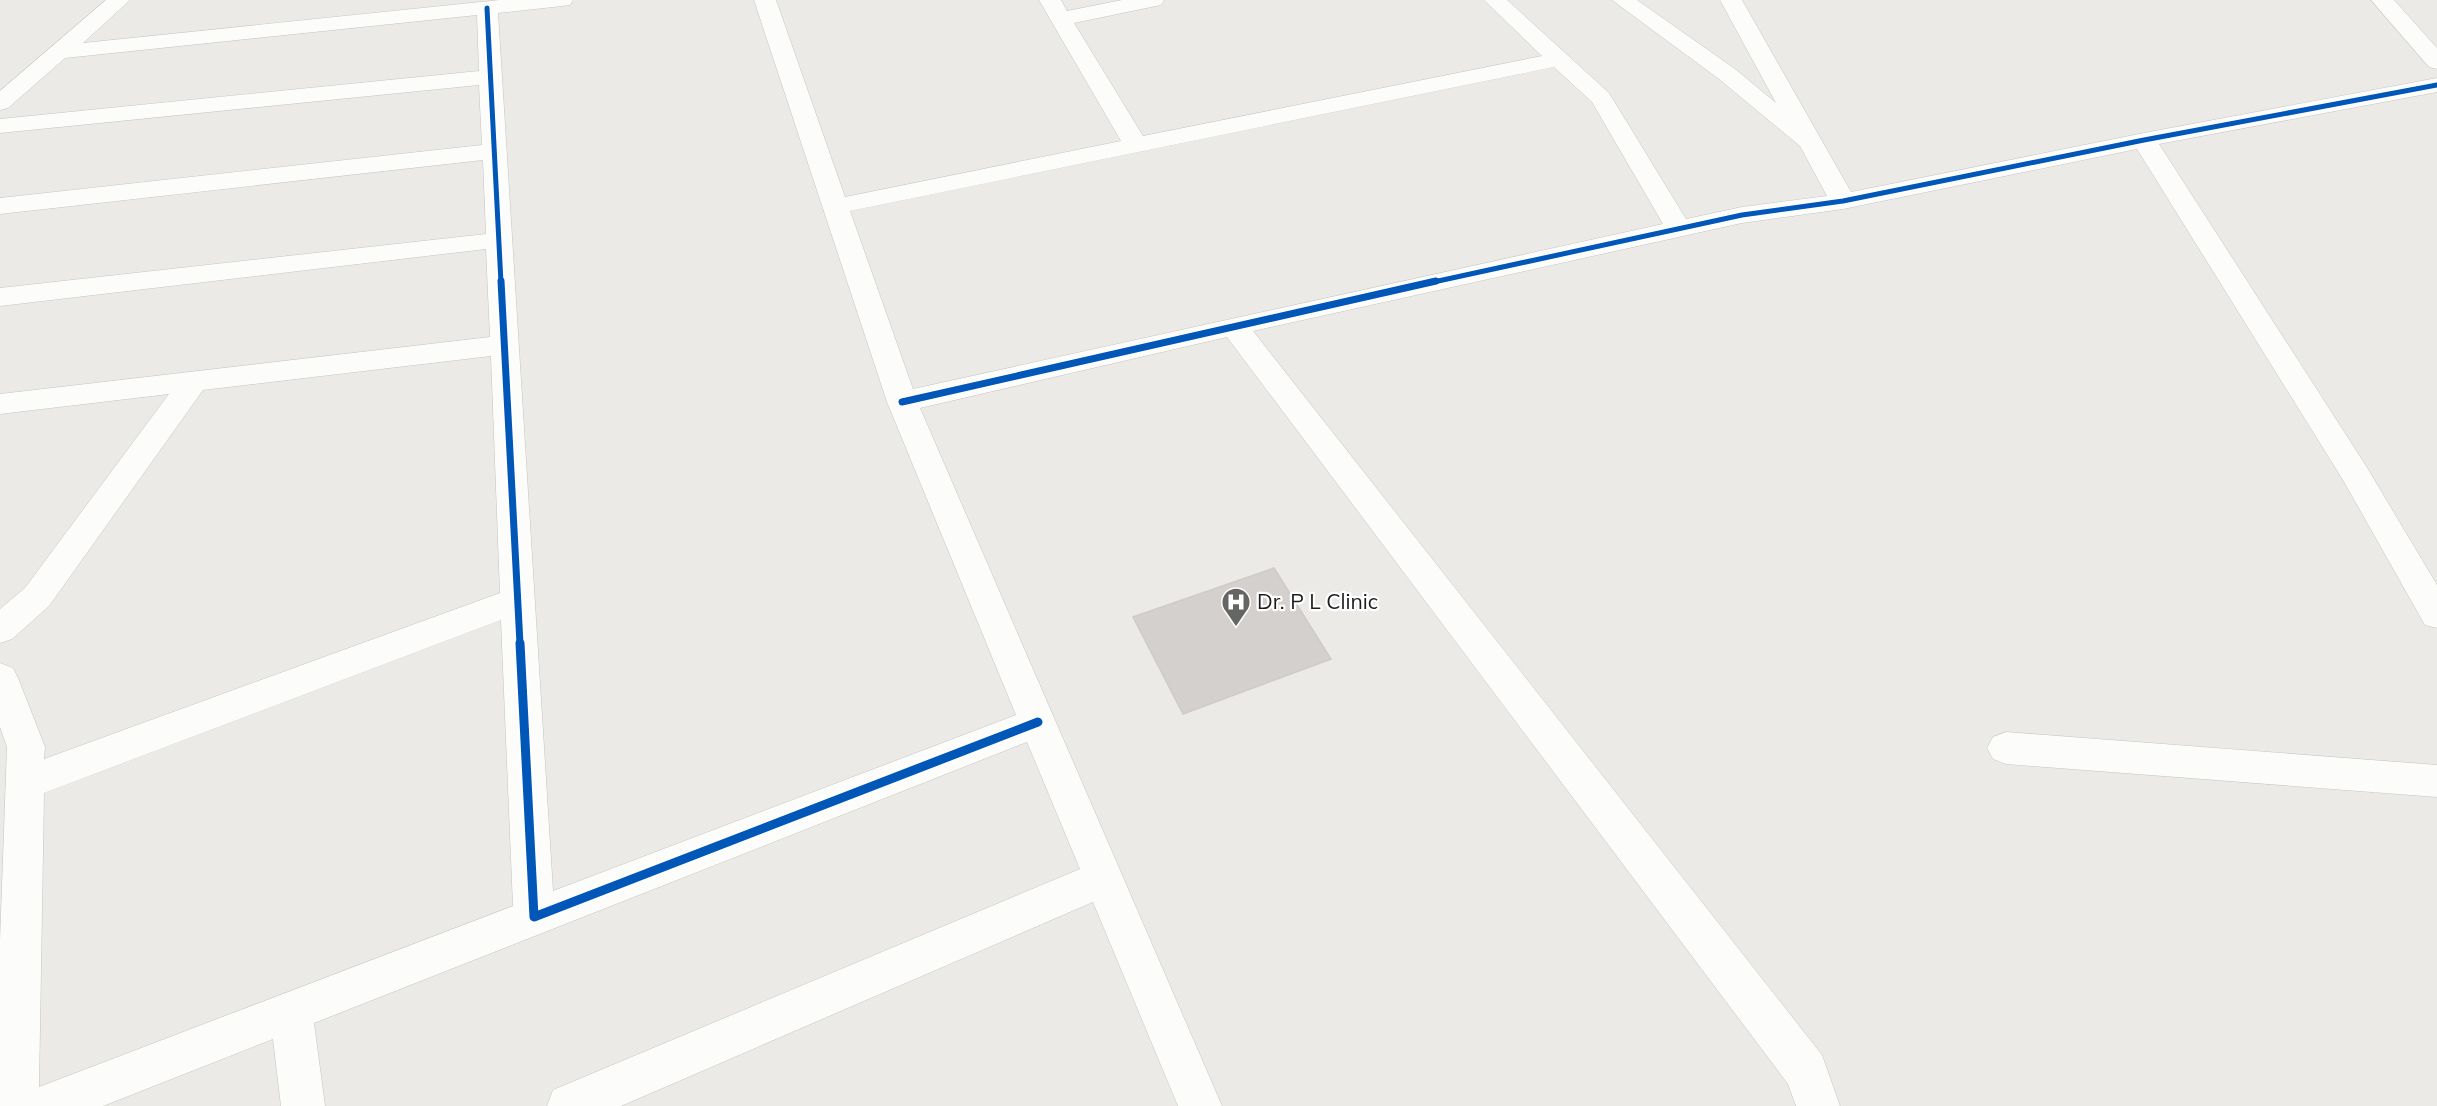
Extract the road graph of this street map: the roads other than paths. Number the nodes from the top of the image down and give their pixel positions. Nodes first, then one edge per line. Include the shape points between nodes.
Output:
1 (119, 0) edge
2 (562, 0) edge
3 (765, 0) edge
4 (1153, 0) edge
5 (1495, 0) edge
6 (1623, 0) edge
7 (1731, 0) edge
8 (2382, 0) edge
9 (487, 8) junction
10 (1056, 9) edge
11 (59, 52) junction
12 (1559, 59) junction
13 (2437, 62) edge
14 (491, 77) junction
15 (2437, 85) edge
16 (0, 103) edge
17 (0, 126) edge
18 (2144, 140) junction
19 (1809, 141) junction
20 (1135, 144) junction
21 (495, 151) junction
22 (1843, 201) junction
23 (0, 206) edge
24 (836, 206) junction
25 (1679, 228) junction
26 (499, 240) junction
27 (0, 297) edge
28 (1234, 326) junction
29 (504, 345) junction
30 (194, 381) junction
31 (902, 402) junction
32 (0, 404) edge
33 (518, 600) junction
34 (2437, 615) edge
35 (0, 629) edge
36 (0, 678) edge
37 (1038, 722) junction
38 (2006, 748) dead end
39 (2437, 781) edge
40 (25, 783) junction
41 (1104, 878) junction
42 (534, 916) junction
43 (291, 1011) junction
44 (16, 1106) edge
45 (46, 1106) edge
46 (303, 1106) edge
47 (569, 1106) edge
48 (1200, 1106) edge
49 (1818, 1106) edge

1 - 11 street
2 - 9 street
3 - 24 street
4 - 10 street
5 - 12 street
6 - 19 street via 1719,68
7 - 19 street
8 - 13 street
9 - 11 street
9 - 14 street
10 - 20 street
11 - 16 street
12 - 20 street
12 - 25 street via 1601,98
14 - 17 street
14 - 21 street
15 - 18 street
18 - 22 street
18 - 34 street via 2355,474
19 - 22 street
20 - 24 street
21 - 23 street
21 - 26 street
22 - 25 street
24 - 31 street
25 - 28 street
26 - 27 street
26 - 29 street
28 - 31 street
28 - 49 street via 1806,1071
29 - 30 street
29 - 33 street
30 - 32 street
30 - 35 street via 37,597
31 - 37 street
33 - 40 street
33 - 42 street
36 - 40 street via 26,747
37 - 41 street
37 - 42 street
38 - 39 street
40 - 44 street
41 - 47 street
41 - 48 street
42 - 43 street
43 - 45 street
43 - 46 street

